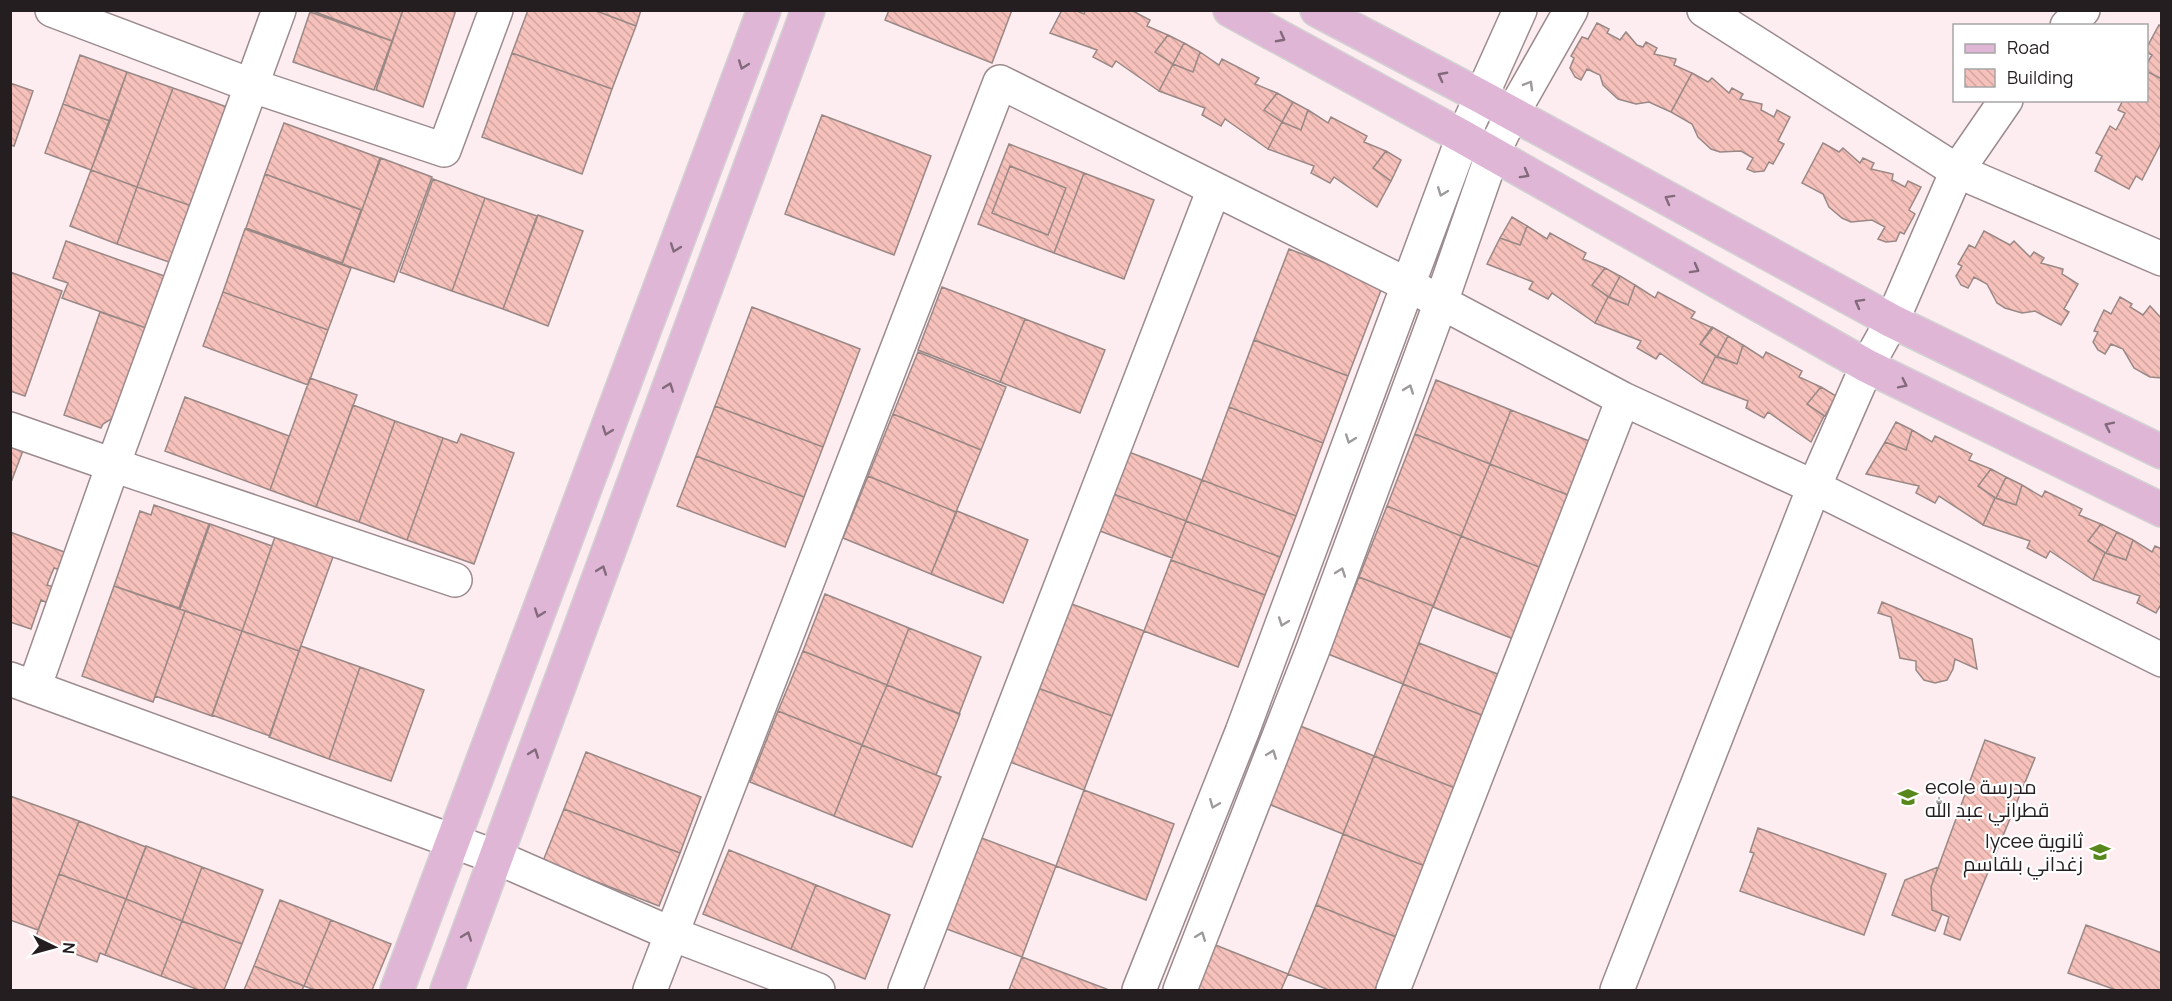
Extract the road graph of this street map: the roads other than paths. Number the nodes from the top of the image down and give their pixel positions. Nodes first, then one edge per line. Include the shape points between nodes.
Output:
1 (52, 10) edge
2 (279, 10) edge
3 (496, 10) edge
4 (764, 10) edge
5 (808, 10) edge
6 (1230, 10) edge
7 (1317, 10) edge
8 (1520, 10) edge
9 (1571, 10) edge
10 (1704, 10) edge
11 (2083, 10) edge
12 (2069, 24) edge
13 (253, 86) junction
14 (1480, 96) junction
15 (2005, 102) edge
16 (1512, 114) junction
17 (1463, 137) junction
18 (1492, 155) junction
19 (1958, 171) junction
20 (1214, 189) junction
21 (2159, 250) edge
22 (1407, 285) junction
23 (1442, 302) junction
24 (1892, 321) junction
25 (1867, 366) junction
26 (1623, 399) junction
27 (10, 429) edge
28 (2162, 452) edge
29 (113, 465) junction
30 (1814, 487) junction
31 (2162, 510) edge
32 (455, 580) dead end
33 (2162, 660) edge
34 (22, 683) edge
35 (453, 841) junction
36 (496, 857) junction
37 (672, 934) junction
38 (397, 990) edge
39 (447, 990) edge
40 (650, 990) edge
41 (818, 990) edge
42 (905, 990) edge
43 (1138, 990) edge
44 (1180, 990) edge
45 (1393, 990) edge
46 (1617, 990) edge

1 - 13 street
2 - 13 street
3 - 13 street via 444,150
4 -> 35 main road
36 -> 5 main road
6 -> 17 main road
14 -> 7 main road
8 - 14 street
16 -> 9 street
10 - 19 street
11 - 12 street
13 - 29 street
14 - 16 main road
14 - 17 street
15 - 19 street
16 - 18 street
24 -> 16 main road
17 - 18 main road
17 -> 22 street
18 - 23 street
18 -> 25 main road
19 - 21 street
19 - 24 street
20 - 22 street
20 - 37 street via 1000,82
20 - 42 street
22 - 23 street
22 -> 43 street via 1242,732
23 - 26 street
44 -> 23 street
24 - 25 street
28 -> 24 main road
25 - 30 street
25 -> 31 main road
26 - 30 street
26 - 45 street
27 - 29 street
29 - 32 street
29 - 34 street
30 - 33 street
30 - 46 street
34 - 35 street
35 - 36 street
35 - 38 main road
36 - 37 street
39 -> 36 main road
37 - 40 street
37 - 41 street

